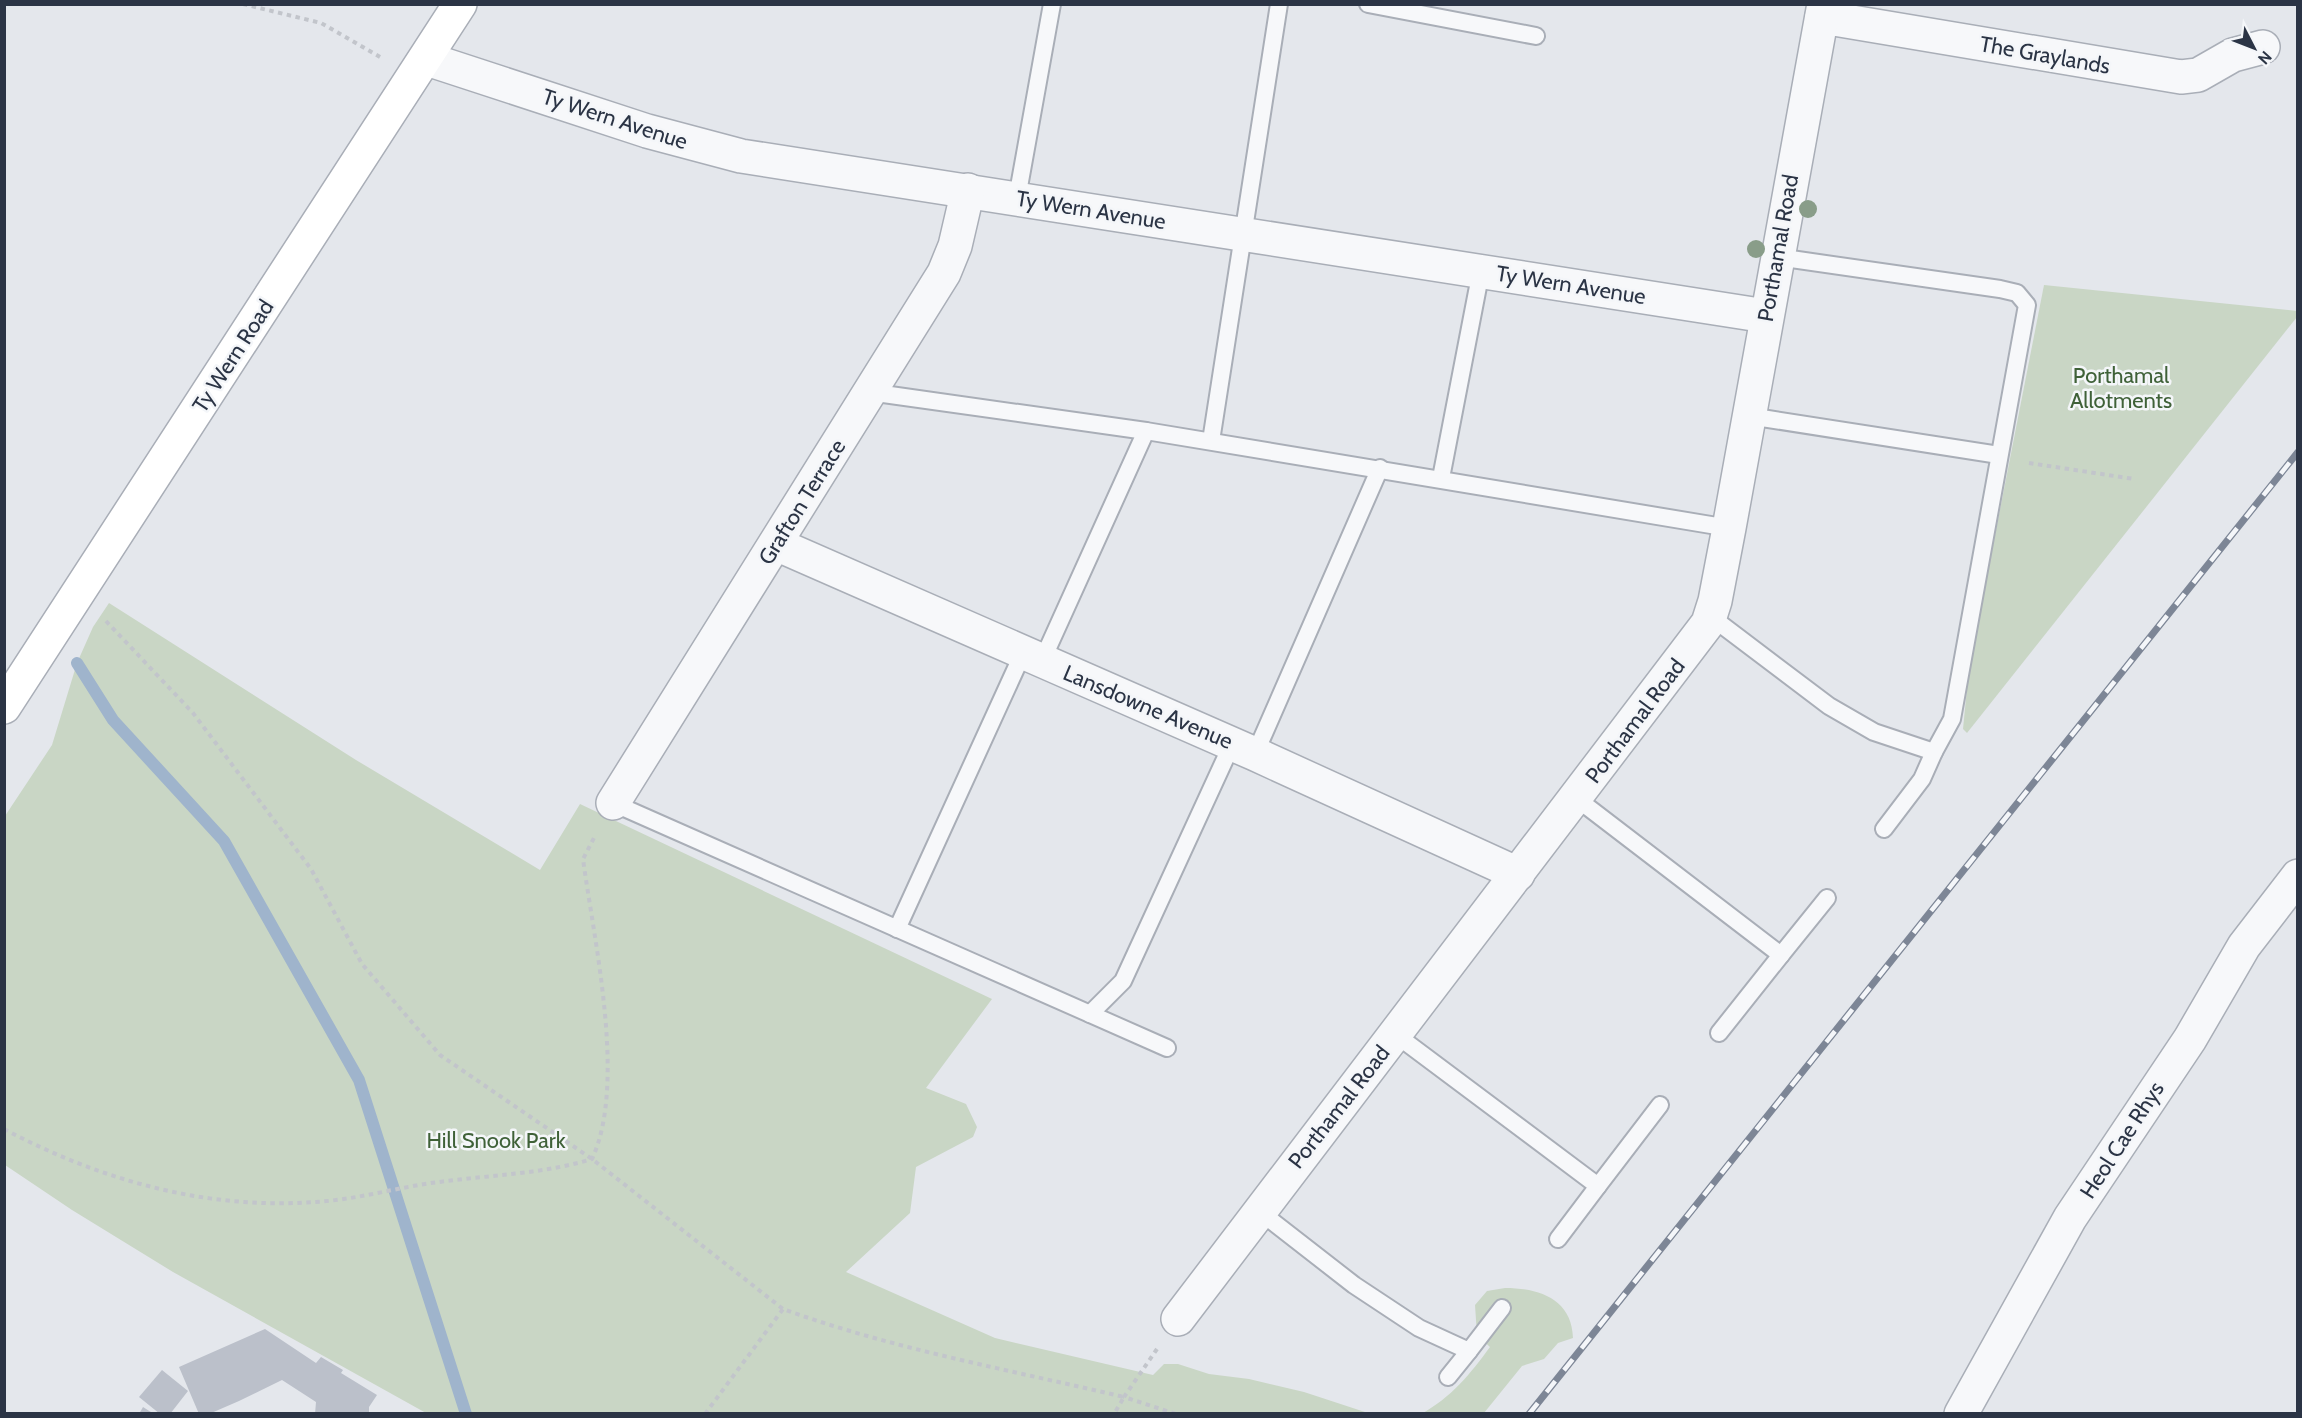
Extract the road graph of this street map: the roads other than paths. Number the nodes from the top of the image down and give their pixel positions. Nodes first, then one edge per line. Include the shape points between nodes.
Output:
1 (460, 4) edge
2 (1052, 4) edge
3 (1279, 4) edge
4 (1368, 4) edge
5 (1822, 11) edge
6 (1536, 36) dead end
7 (2263, 47) dead end
8 (427, 59) junction
9 (968, 190) junction
10 (1017, 198) junction
11 (1242, 233) junction
12 (1777, 257) junction
13 (1481, 271) junction
14 (1766, 316) junction
15 (869, 392) junction
16 (1749, 416) junction
17 (1146, 430) junction
18 (1211, 441) junction
19 (1999, 455) junction
20 (1380, 468) junction
21 (1441, 478) junction
22 (1729, 528) junction
23 (776, 544) junction
24 (1710, 616) junction
25 (1032, 657) junction
26 (4, 707) edge
27 (1243, 749) junction
28 (1934, 752) junction
29 (1576, 798) junction
30 (613, 803) joint
31 (1884, 829) dead end
32 (1518, 874) junction
33 (2298, 876) edge
34 (1827, 898) dead end
35 (897, 929) junction
36 (1781, 955) junction
37 (1090, 1014) junction
38 (1719, 1033) dead end
39 (1395, 1034) junction
40 (1167, 1048) dead end
41 (1660, 1105) dead end
42 (1598, 1186) junction
43 (1259, 1211) junction
44 (1558, 1239) dead end
45 (1502, 1308) dead end
46 (1178, 1319) road end
47 (1469, 1351) junction
48 (1448, 1377) dead end
49 (1961, 1413) edge

1 - 8 street, Ty Wern Road
2 - 10 lane
3 - 11 lane
4 - 6 lane
5 - 7 street, The Graylands via 2181,77 2198,75 2233,55
5 - 12 street, Porthamal Road
8 - 9 street, Ty Wern Avenue via 708,149
8 - 26 street, Ty Wern Road
9 - 10 street, Ty Wern Avenue
9 - 15 street, Grafton Terrace via 955,246 944,273
10 - 11 street, Ty Wern Avenue
11 - 13 street, Ty Wern Avenue
11 - 18 lane
12 - 14 street, Porthamal Road
12 - 19 lane via 2017,293 2027,305
13 - 14 street, Ty Wern Avenue
13 - 21 lane
14 - 16 street, Porthamal Road
15 - 17 lane
15 - 23 street, Grafton Terrace
16 - 19 lane
16 - 22 street, Porthamal Road
17 - 18 lane
17 - 25 lane
18 - 20 lane
19 - 28 lane via 1952,719
20 - 21 lane
20 - 27 lane
21 - 22 lane
22 - 24 street, Porthamal Road
23 - 25 street, Lansdowne Avenue
23 - 30 street, Grafton Terrace
24 - 28 lane via 1829,706 1874,732
24 - 29 street, Porthamal Road via 1695,643
25 - 27 street, Lansdowne Avenue
25 - 35 lane
27 - 32 street, Lansdowne Avenue
27 - 37 lane via 1123,981
28 - 31 lane via 1922,779
29 - 32 street, Porthamal Road
29 - 36 lane
30 - 35 lane
32 - 39 street, Porthamal Road
33 - 49 street, Heol Cae Rhys via 2244,946 2190,1039 2070,1218
34 - 36 lane
35 - 37 lane
36 - 38 lane
37 - 40 lane
39 - 42 lane
39 - 43 street, Porthamal Road
41 - 42 lane
42 - 44 lane
43 - 46 street, Porthamal Road
43 - 47 lane via 1354,1285 1419,1328
45 - 47 lane
47 - 48 lane

